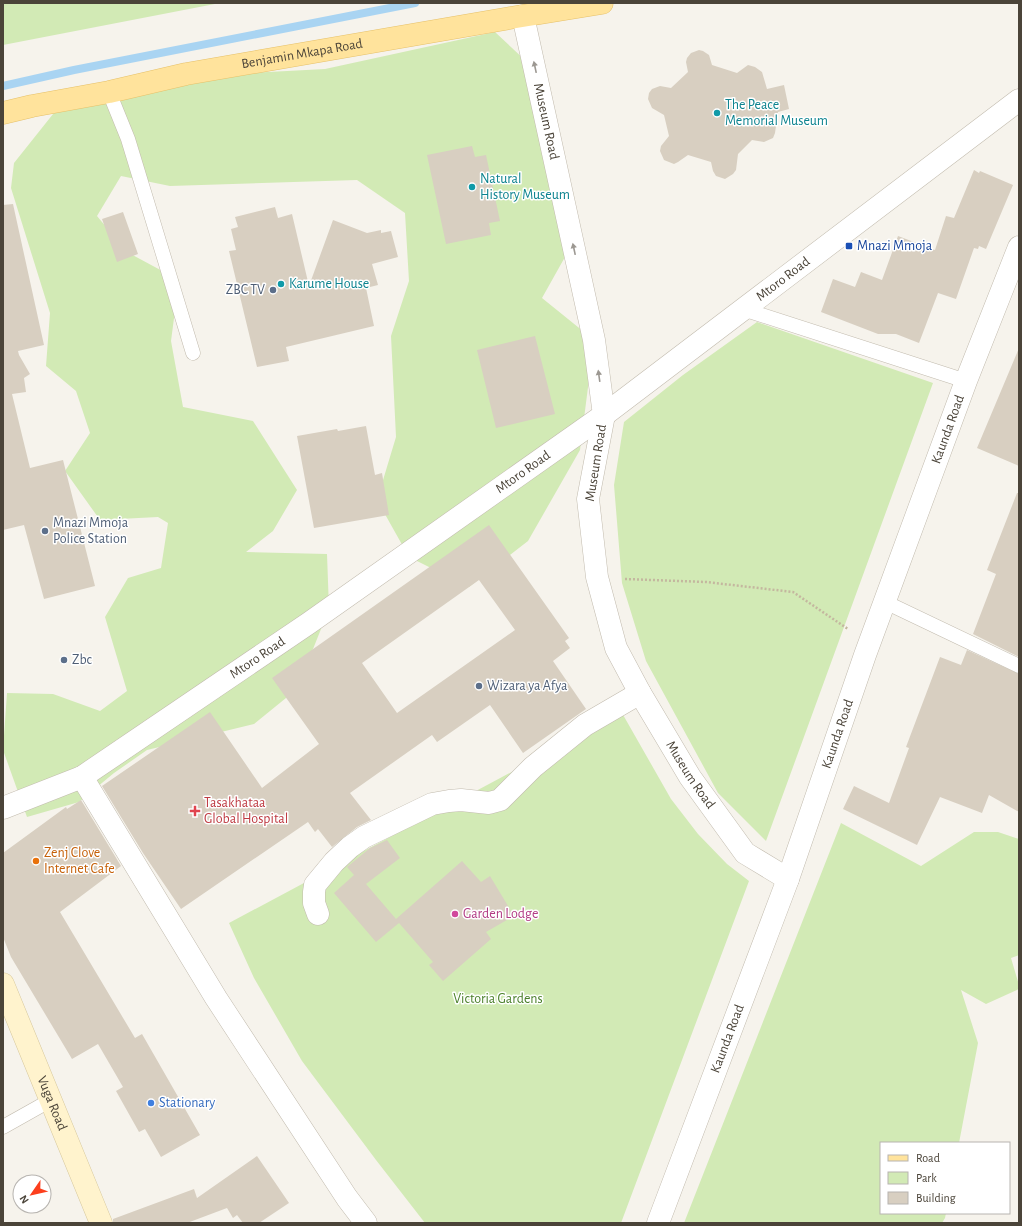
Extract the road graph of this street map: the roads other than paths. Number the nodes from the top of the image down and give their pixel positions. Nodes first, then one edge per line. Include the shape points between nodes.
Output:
1 (602, 3) edge
2 (523, 16) junction
3 (109, 92) junction
4 (1019, 100) edge
5 (3, 113) edge
6 (1019, 246) edge
7 (743, 310) junction
8 (193, 353) dead end
9 (966, 381) junction
10 (604, 415) junction
11 (885, 602) junction
12 (1019, 666) edge
13 (640, 693) junction
14 (82, 777) junction
15 (3, 808) edge
16 (788, 878) junction
17 (318, 914) dead end
18 (3, 984) edge
19 (51, 1100) junction
20 (3, 1127) edge
21 (101, 1223) edge
22 (366, 1223) edge
23 (658, 1223) edge

1 - 2 main road, Benjamin Mkapa Road
2 - 3 main road, Benjamin Mkapa Road via 186,74
10 -> 2 street, Museum Road via 594,340
3 - 5 main road, Benjamin Mkapa Road
3 - 8 lane via 128,138
4 - 7 street, Mtoro Road
6 - 9 street, Kaunda Road
7 - 9 lane
7 - 10 street, Mtoro Road
9 - 11 street, Kaunda Road
10 - 13 street, Museum Road via 588,499 597,577 616,648
10 - 14 street, Mtoro Road via 314,619
11 - 12 lane
11 - 16 street, Kaunda Road
13 - 16 street, Museum Road via 690,777 745,852
13 - 17 street via 585,725 533,767 500,800 489,803 449,800 432,804 364,837 334,862 315,885 314,903
14 - 15 street, Mtoro Road
14 - 22 street via 216,998
16 - 23 street, Kaunda Road
18 - 19 main road, Vuga Road
19 - 20 lane
19 - 21 main road, Vuga Road

